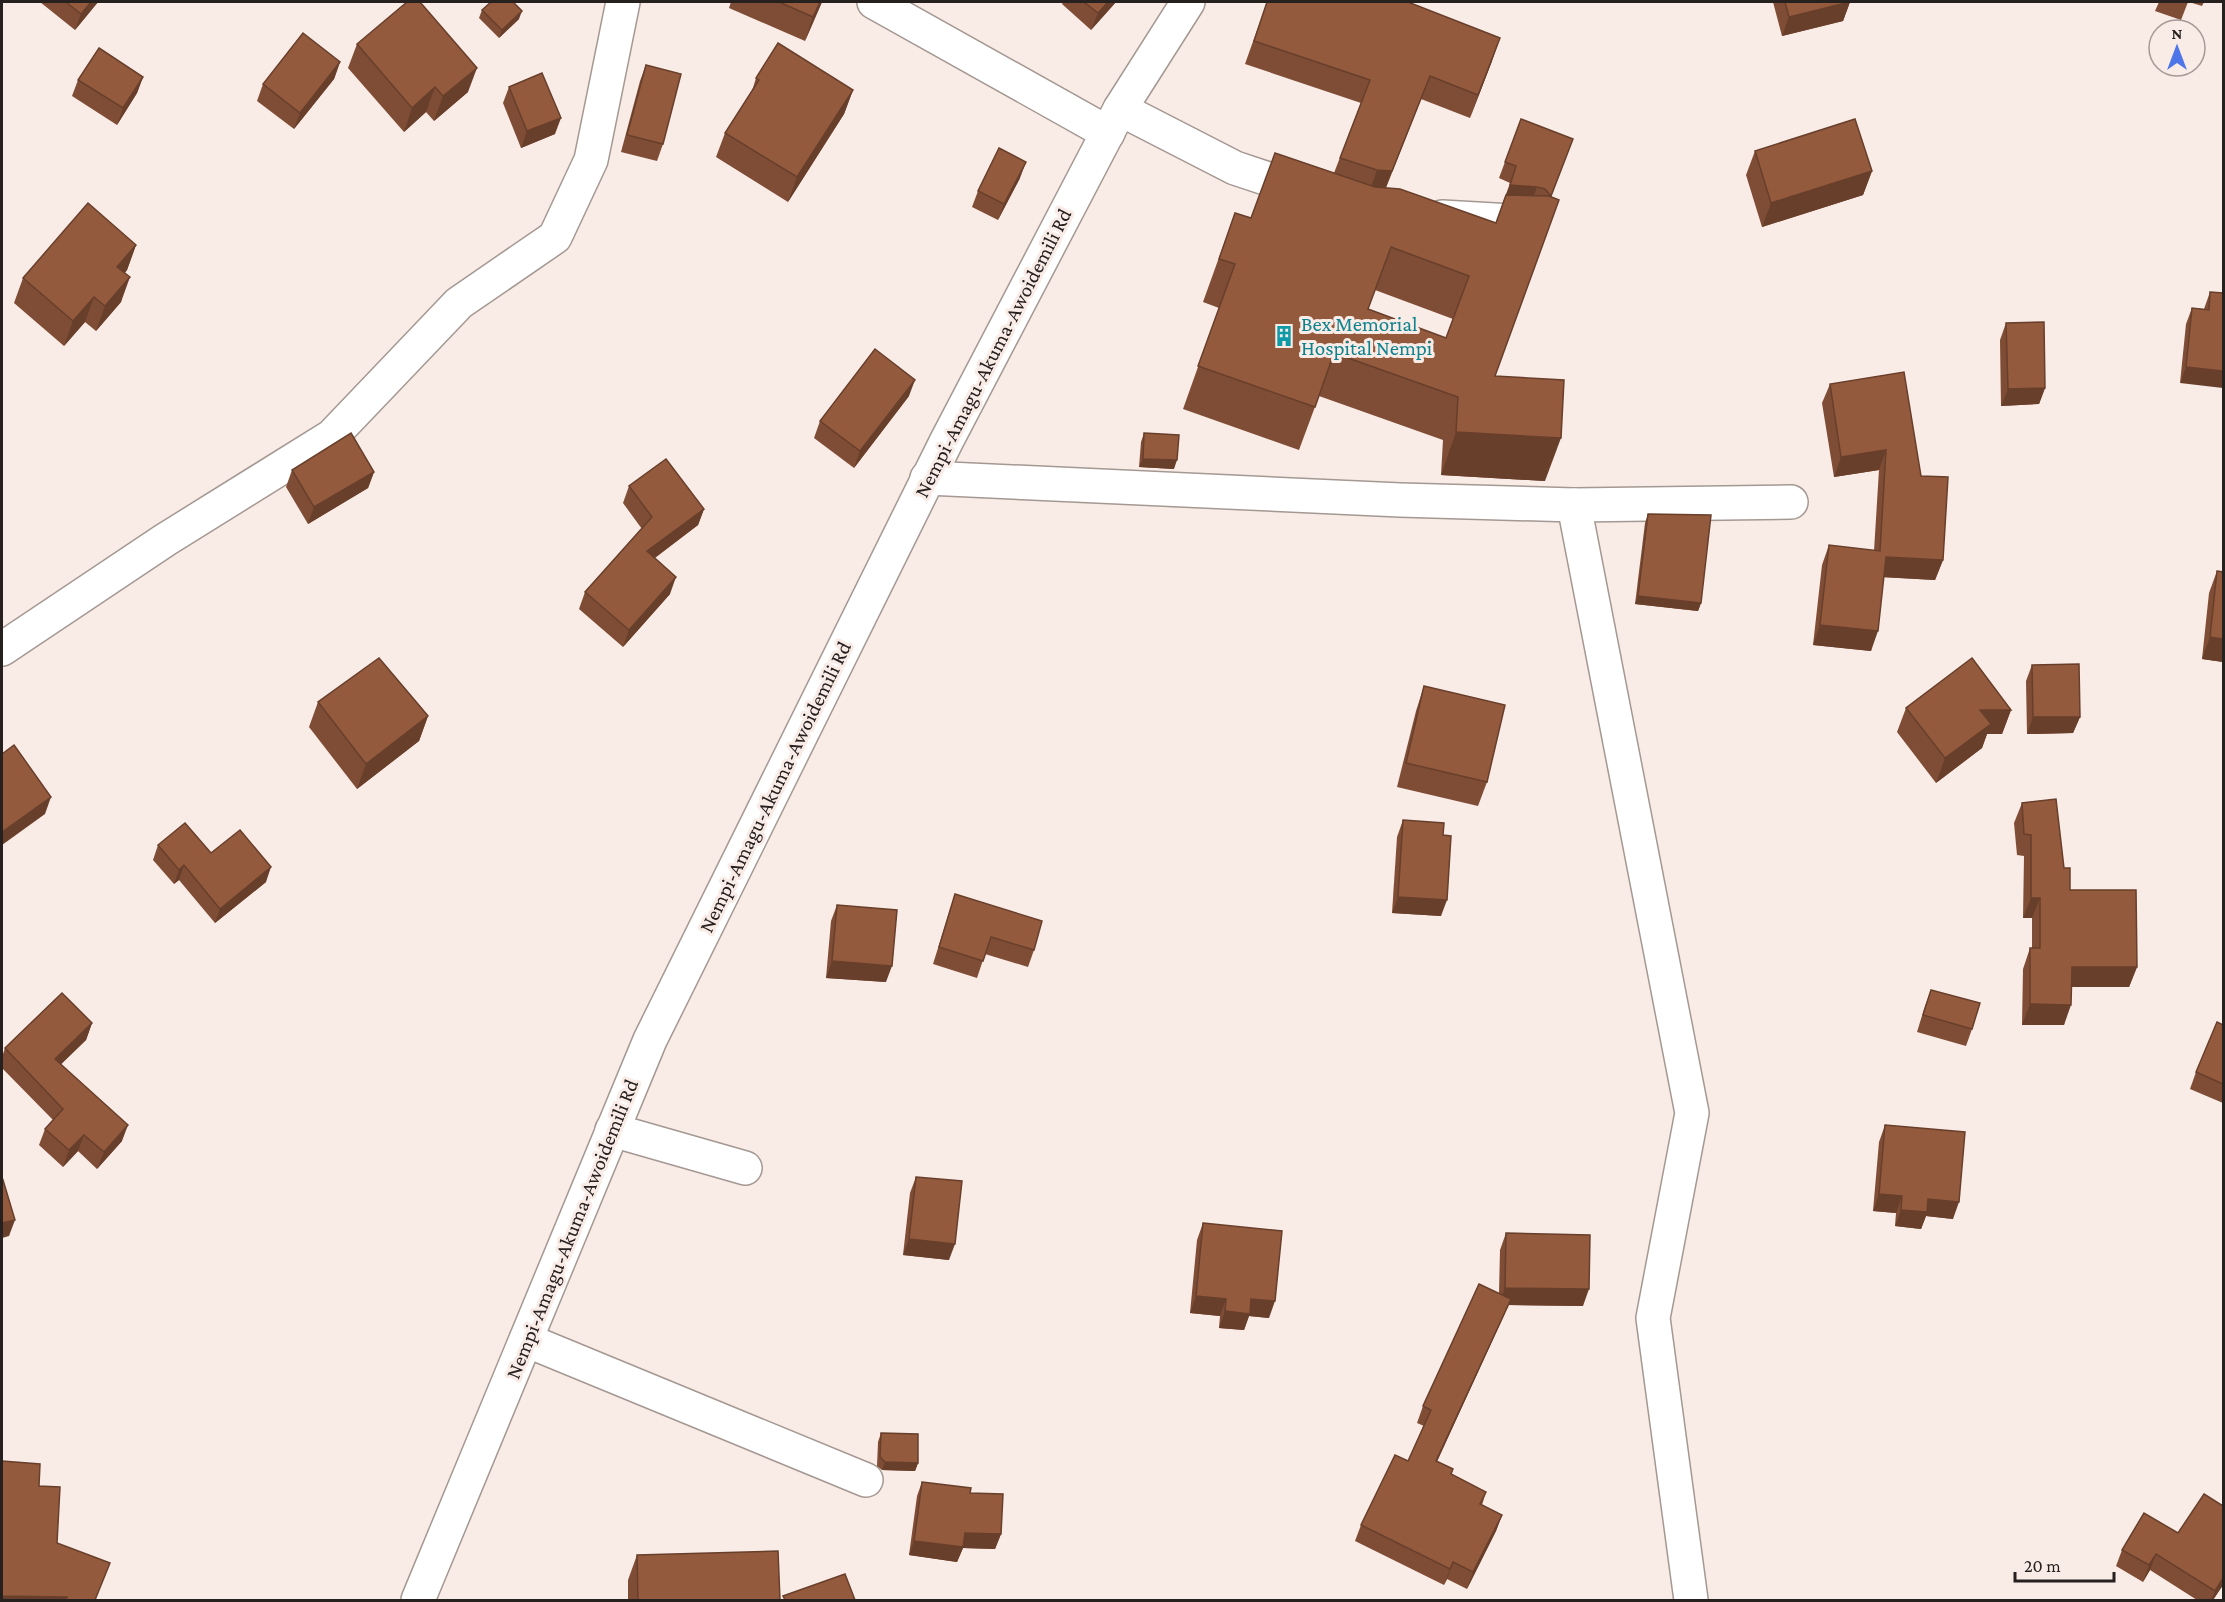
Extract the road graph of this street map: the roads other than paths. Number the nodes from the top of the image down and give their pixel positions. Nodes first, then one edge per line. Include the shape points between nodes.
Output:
1 (623, 2) edge
2 (874, 2) edge
3 (1188, 2) edge
4 (1114, 121) junction
5 (1332, 201) edge
6 (1412, 215) edge
7 (1529, 222) edge
8 (927, 478) junction
9 (1791, 502) dead end
10 (1574, 505) junction
11 (2, 649) edge
12 (612, 1130) junction
13 (745, 1168) dead end
14 (526, 1340) junction
15 (866, 1480) dead end
16 (418, 1600) edge
17 (1691, 1600) edge

1 - 11 street via 591,160 555,237 459,303 332,436 165,540
2 - 4 street
3 - 4 street, Nempi-Amagu-Akuma-Awoidemili Rd
4 - 5 street
4 - 8 street, Nempi-Amagu-Akuma-Awoidemili Rd
6 - 7 street
8 - 10 street
8 - 12 street, Nempi-Amagu-Akuma-Awoidemili Rd via 650,1040
9 - 10 street
10 - 17 street via 1692,1113 1653,1318
12 - 13 street
12 - 14 street, Nempi-Amagu-Akuma-Awoidemili Rd
14 - 15 street
14 - 16 street, Nempi-Amagu-Akuma-Awoidemili Rd

